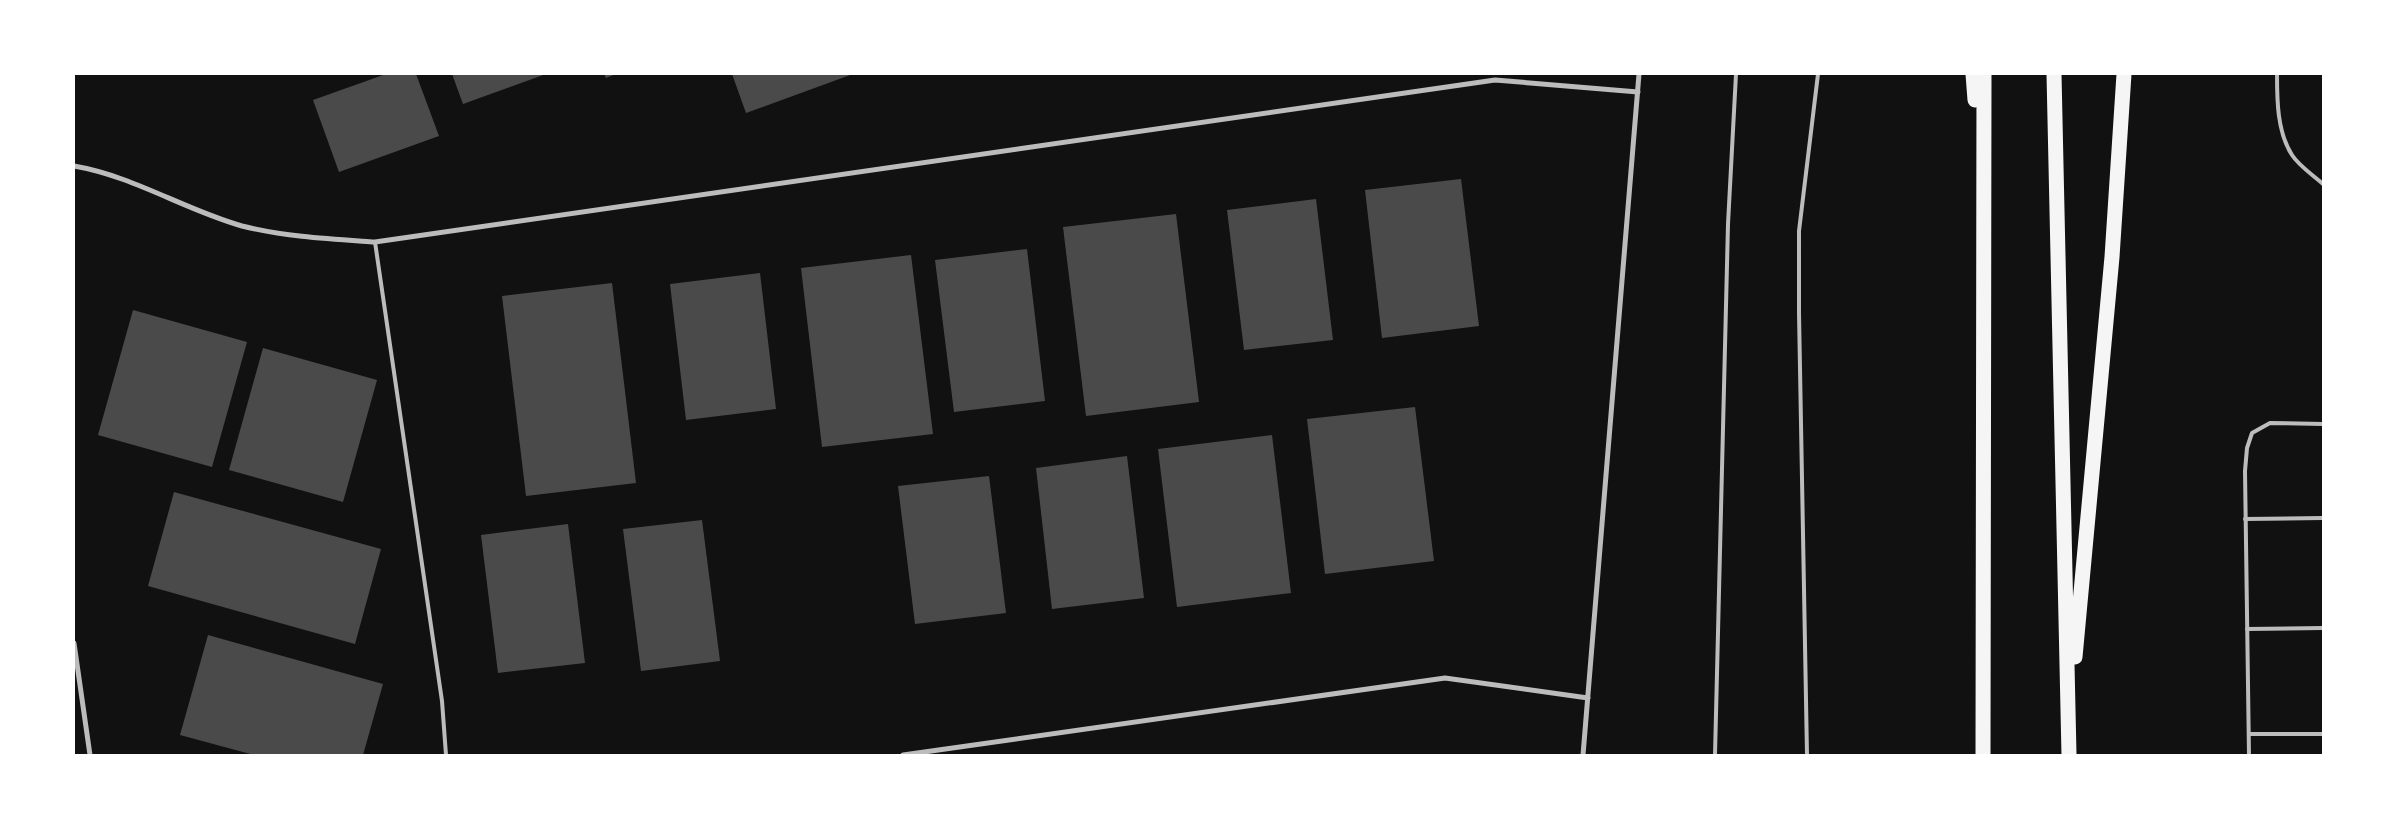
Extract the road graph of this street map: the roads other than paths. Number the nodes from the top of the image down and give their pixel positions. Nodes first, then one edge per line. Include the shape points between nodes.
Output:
1 (1639, 74) edge
2 (1736, 74) edge
3 (1818, 74) edge
4 (1973, 74) edge
5 (1984, 74) edge
6 (2054, 74) edge
7 (2124, 74) edge
8 (2277, 74) edge
9 (1638, 92) junction
10 (74, 166) edge
11 (1983, 172) junction
12 (2323, 184) edge
13 (375, 242) junction
14 (2323, 424) edge
15 (2323, 518) edge
16 (2245, 519) junction
17 (2323, 628) edge
18 (2247, 629) junction
19 (74, 643) edge
20 (1588, 698) junction
21 (2068, 728) junction
22 (2249, 734) junction
23 (2323, 734) edge
24 (90, 755) edge
25 (446, 755) edge
26 (903, 755) edge
27 (1583, 755) edge
28 (1715, 755) edge
29 (1807, 755) edge
30 (1983, 755) edge
31 (2069, 755) edge
32 (2249, 755) edge

1 - 9 street
2 - 28 lane via 1728,224
3 - 29 lane via 1799,231
4 - 11 highway
5 - 11 highway
6 - 21 highway
7 - 21 highway via 2112,258
8 - 12 lane via 2277,103 2284,138 2292,155
9 - 13 street via 1495,80
9 - 20 street
10 - 13 street via 102,171 242,226 311,238
11 - 30 highway
13 - 25 lane via 442,701
14 - 16 lane via 2270,423 2252,433 2246,448 2244,471
15 - 16 lane
16 - 18 lane
17 - 18 lane
18 - 22 lane
19 - 24 street
20 - 26 street via 1445,678
20 - 27 street
21 - 31 highway
22 - 23 lane
22 - 32 lane

